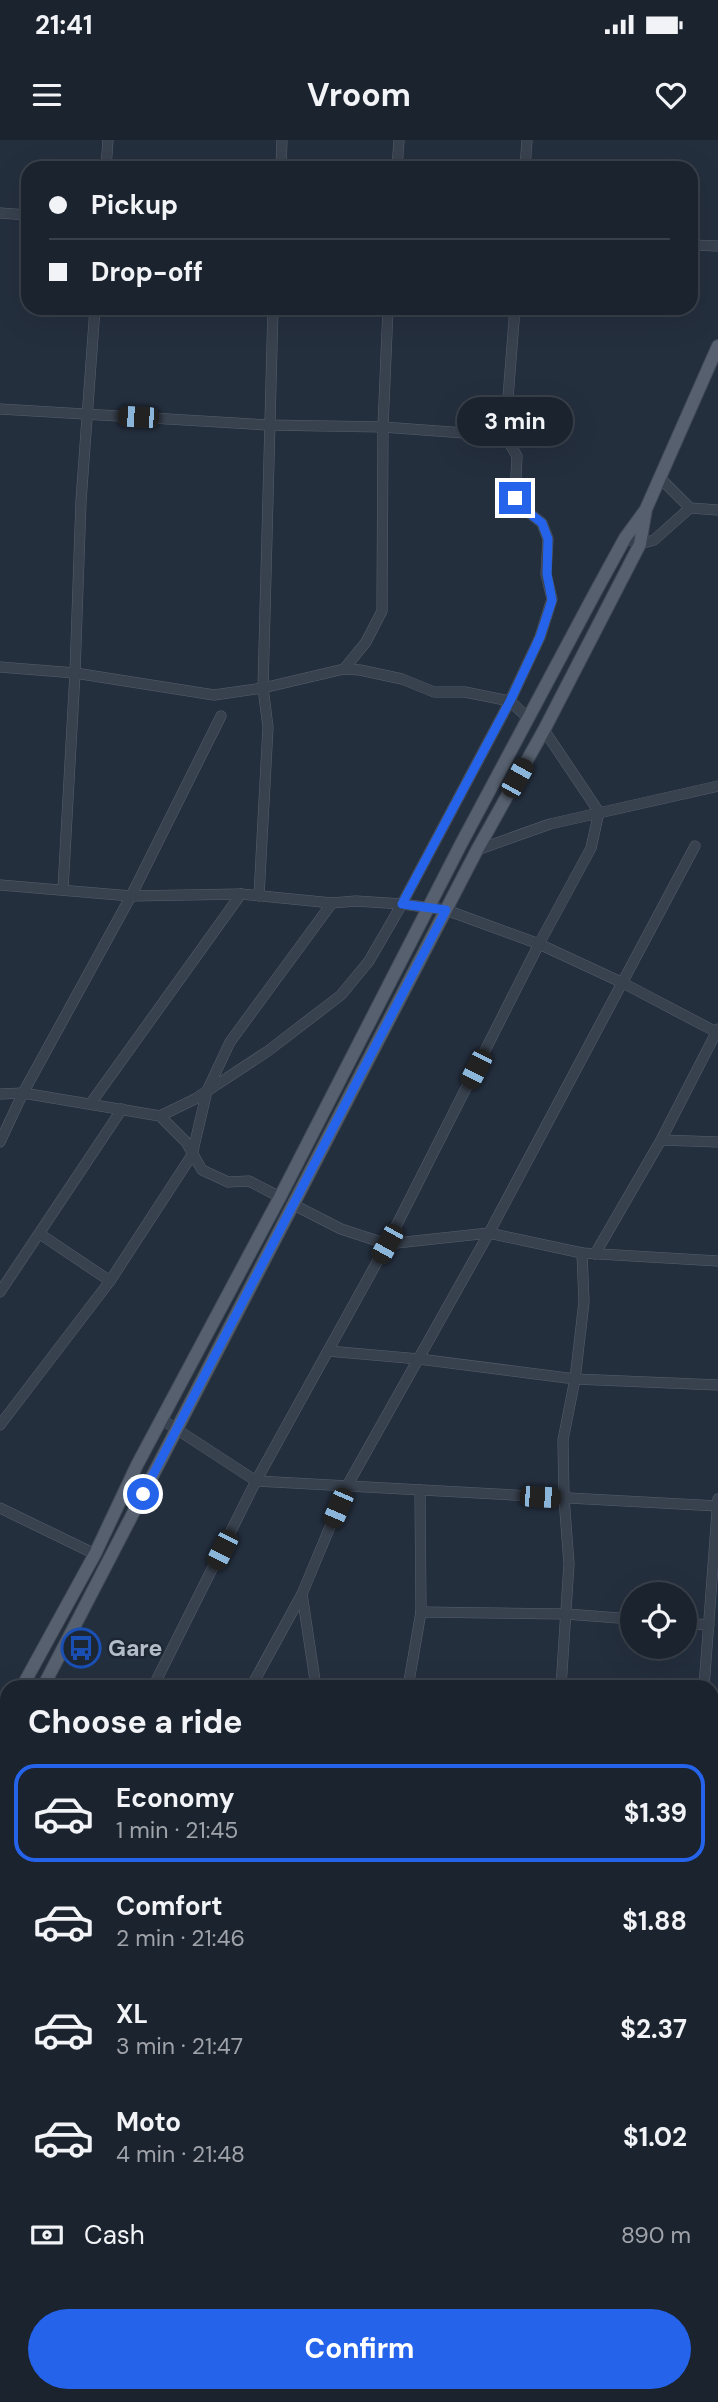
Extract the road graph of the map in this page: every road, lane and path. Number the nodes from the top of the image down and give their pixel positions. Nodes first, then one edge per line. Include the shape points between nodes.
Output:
1 (108, 140) edge
2 (282, 140) edge
3 (399, 140) edge
4 (527, 140) edge
5 (106, 161) edge
6 (281, 161) edge
7 (398, 161) edge
8 (526, 161) edge
9 (0, 213) edge
10 (21, 214) edge
11 (698, 245) edge
12 (718, 246) edge
13 (94, 315) edge
14 (273, 315) edge
15 (388, 315) edge
16 (514, 315) edge
17 (718, 346) edge
18 (715, 364) edge
19 (0, 410) edge
20 (86, 413) junction
21 (268, 425) junction
22 (383, 427) junction
23 (505, 436) junction
24 (659, 477) junction
25 (690, 508) junction
26 (646, 509) junction
27 (718, 510) edge
28 (625, 538) junction
29 (640, 544) junction
30 (0, 667) edge
31 (344, 669) junction
32 (75, 673) junction
33 (262, 688) junction
34 (510, 701) junction
35 (221, 716) dead end
36 (528, 718) junction
37 (544, 730) junction
38 (718, 786) edge
39 (599, 812) junction
40 (695, 846) dead end
41 (477, 850) junction
42 (0, 885) edge
43 (63, 889) junction
44 (242, 894) junction
45 (131, 896) junction
46 (259, 896) junction
47 (332, 903) junction
48 (402, 904) junction
49 (427, 909) junction
50 (446, 910) junction
51 (539, 944) junction
52 (623, 983) junction
53 (718, 1032) edge
54 (207, 1091) junction
55 (23, 1093) junction
56 (0, 1094) edge
57 (91, 1103) junction
58 (122, 1109) junction
59 (160, 1116) junction
60 (661, 1140) junction
61 (0, 1142) edge
62 (718, 1142) edge
63 (192, 1154) junction
64 (280, 1198) junction
65 (294, 1205) junction
66 (489, 1233) junction
67 (40, 1234) junction
68 (387, 1244) junction
69 (582, 1253) junction
70 (596, 1254) junction
71 (718, 1261) edge
72 (110, 1281) junction
73 (0, 1292) edge
74 (328, 1351) junction
75 (419, 1359) junction
76 (575, 1379) junction
77 (718, 1385) edge
78 (161, 1419) junction
79 (0, 1425) edge
80 (176, 1428) junction
81 (256, 1481) junction
82 (347, 1486) junction
83 (420, 1490) junction
84 (564, 1498) junction
85 (718, 1499) edge
86 (718, 1506) edge
87 (0, 1508) edge
88 (95, 1554) junction
89 (109, 1560) junction
90 (302, 1594) junction
91 (421, 1612) junction
92 (566, 1614) junction
93 (620, 1618) edge
94 (697, 1624) edge
95 (709, 1625) junction
96 (26, 1680) edge
97 (47, 1680) edge
98 (156, 1680) edge
99 (255, 1680) edge
100 (315, 1680) edge
101 (409, 1680) edge
102 (561, 1680) edge
103 (705, 1680) edge

1 - 5 street
2 - 6 street
3 - 7 street
4 - 8 street
9 - 10 street
11 - 12 street
13 - 20 street
14 - 21 street
15 - 22 street
16 - 23 street
17 - 18 main road
18 - 24 main road
19 - 20 street
20 - 21 street
20 - 32 street
21 - 22 street
21 - 33 street
22 - 23 street
22 - 31 street via 382,611 366,642
23 - 34 street via 517,456 515,498 542,523 548,539 552,600
24 - 25 street
24 - 26 main road
25 - 27 street
25 - 29 street via 654,540
26 - 28 main road
26 - 29 main road
28 - 29 street
28 - 36 main road
29 - 37 main road
30 - 32 street
31 - 33 street
31 - 34 street via 402,679 434,692 465,692
32 - 33 street via 214,695
32 - 43 street
33 - 46 street via 268,727
34 - 36 street
34 - 48 street
35 - 45 street
36 - 49 main road
37 - 39 street
37 - 41 main road
38 - 39 street
39 - 41 street
39 - 51 street via 591,848
40 - 52 street
41 - 50 main road
42 - 43 street
43 - 45 street
44 - 45 street
44 - 46 street
44 - 57 street
45 - 55 street
46 - 47 street
47 - 48 street
47 - 54 street via 230,1042
48 - 49 street
48 - 54 street via 369,961 341,995
49 - 50 street
49 - 64 main road
50 - 51 street
50 - 65 main road
51 - 52 street
51 - 68 street
52 - 53 street
52 - 66 street
53 - 60 street
54 - 59 street
54 - 63 street
55 - 56 street
55 - 57 street
55 - 61 street
57 - 58 street
58 - 59 street
58 - 67 street
59 - 63 street
60 - 62 street
60 - 70 street
63 - 64 street via 201,1170 228,1182 249,1181
63 - 72 street
64 - 78 main road
65 - 68 street via 341,1229
65 - 80 main road
66 - 68 street
66 - 69 street
66 - 75 street
67 - 72 street
67 - 73 street
68 - 74 street
69 - 70 street
69 - 76 street via 584,1302
70 - 71 street
72 - 79 street
74 - 75 street
74 - 81 street
75 - 76 street
75 - 82 street
76 - 77 street
76 - 84 street via 563,1440
78 - 80 street
78 - 88 main road
80 - 81 street
80 - 89 main road
81 - 82 street
81 - 98 street
82 - 83 street
82 - 90 street
83 - 84 street
83 - 91 street
84 - 86 street
84 - 92 street via 569,1564
85 - 86 street
86 - 95 street
87 - 88 street
88 - 89 main road
88 - 96 main road
89 - 97 main road
90 - 99 street
90 - 100 street
91 - 92 street
91 - 101 street
92 - 93 street
92 - 102 street
94 - 95 street
95 - 103 street

